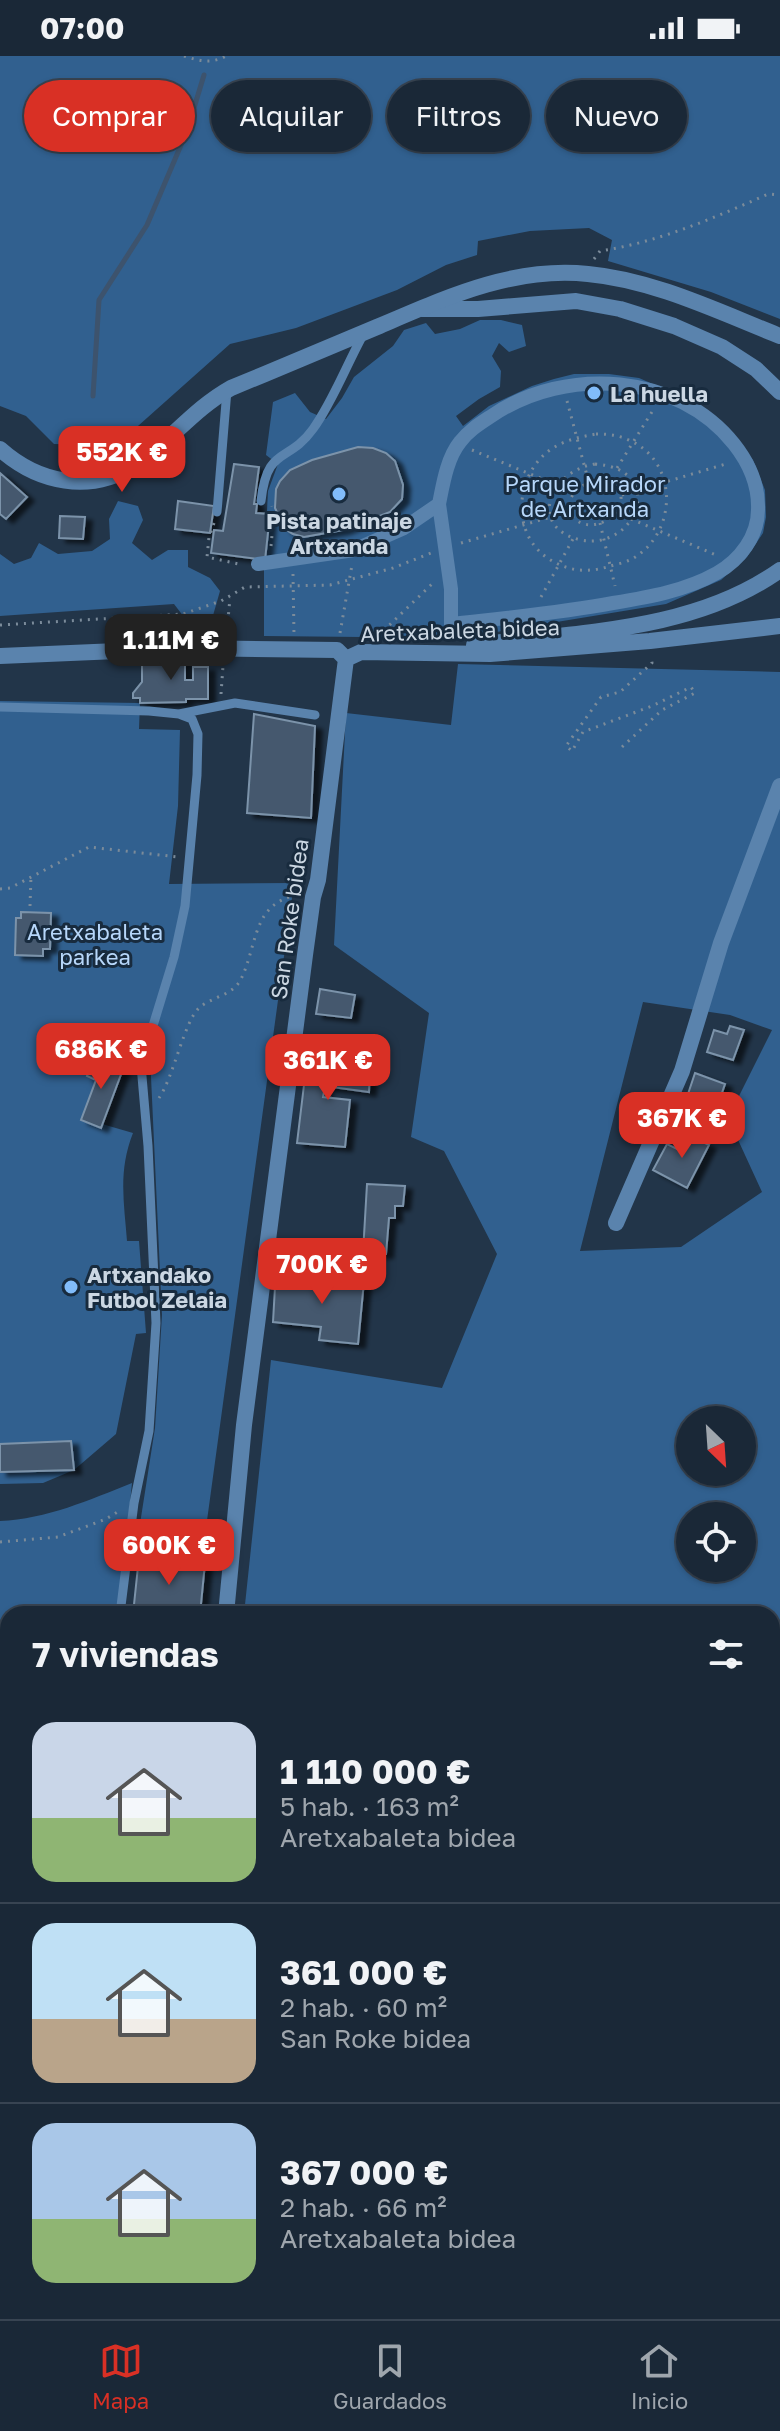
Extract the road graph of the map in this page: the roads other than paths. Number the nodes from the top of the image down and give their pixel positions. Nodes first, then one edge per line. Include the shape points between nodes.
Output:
1 (420, 309) junction
2 (366, 332) junction
3 (780, 336) edge
4 (229, 389) junction
5 (780, 392) edge
6 (0, 449) edge
7 (261, 501) road end
8 (439, 504) junction
9 (217, 512) road end
10 (258, 564) road end
11 (780, 570) edge
12 (780, 626) edge
13 (348, 654) junction
14 (450, 654) junction
15 (0, 656) edge
16 (0, 707) edge
17 (179, 714) junction
18 (315, 715) dead end
19 (780, 786) edge
20 (616, 1223) dead end
21 (121, 1606) edge
22 (227, 1606) edge

1 - 2 street
1 - 3 street via 519,276 590,274 634,282
1 - 5 street via 576,301 620,309 722,347
2 - 4 street
2 - 7 lane via 313,431 269,466
4 - 6 street via 134,466 95,481 67,482 36,474
4 - 9 lane
8 - 8 street via 451,624 667,594 719,572 750,543 758,522 759,494 745,458 720,427 663,395 611,384 537,392 477,425 458,444
8 - 10 street via 404,528 354,550
11 - 14 street via 687,615 466,646
12 - 14 street, Aretxabaleta bidea
13 - 14 street, Aretxabaleta bidea
13 - 15 street, Aretxabaleta bidea via 188,648
13 - 22 street, San Roke bidea via 244,1425
16 - 17 lane
17 - 18 lane via 235,703
17 - 21 lane via 192,719 198,734 190,858 174,957 141,1065 156,1323 149,1431
19 - 20 street via 721,943 682,1071

